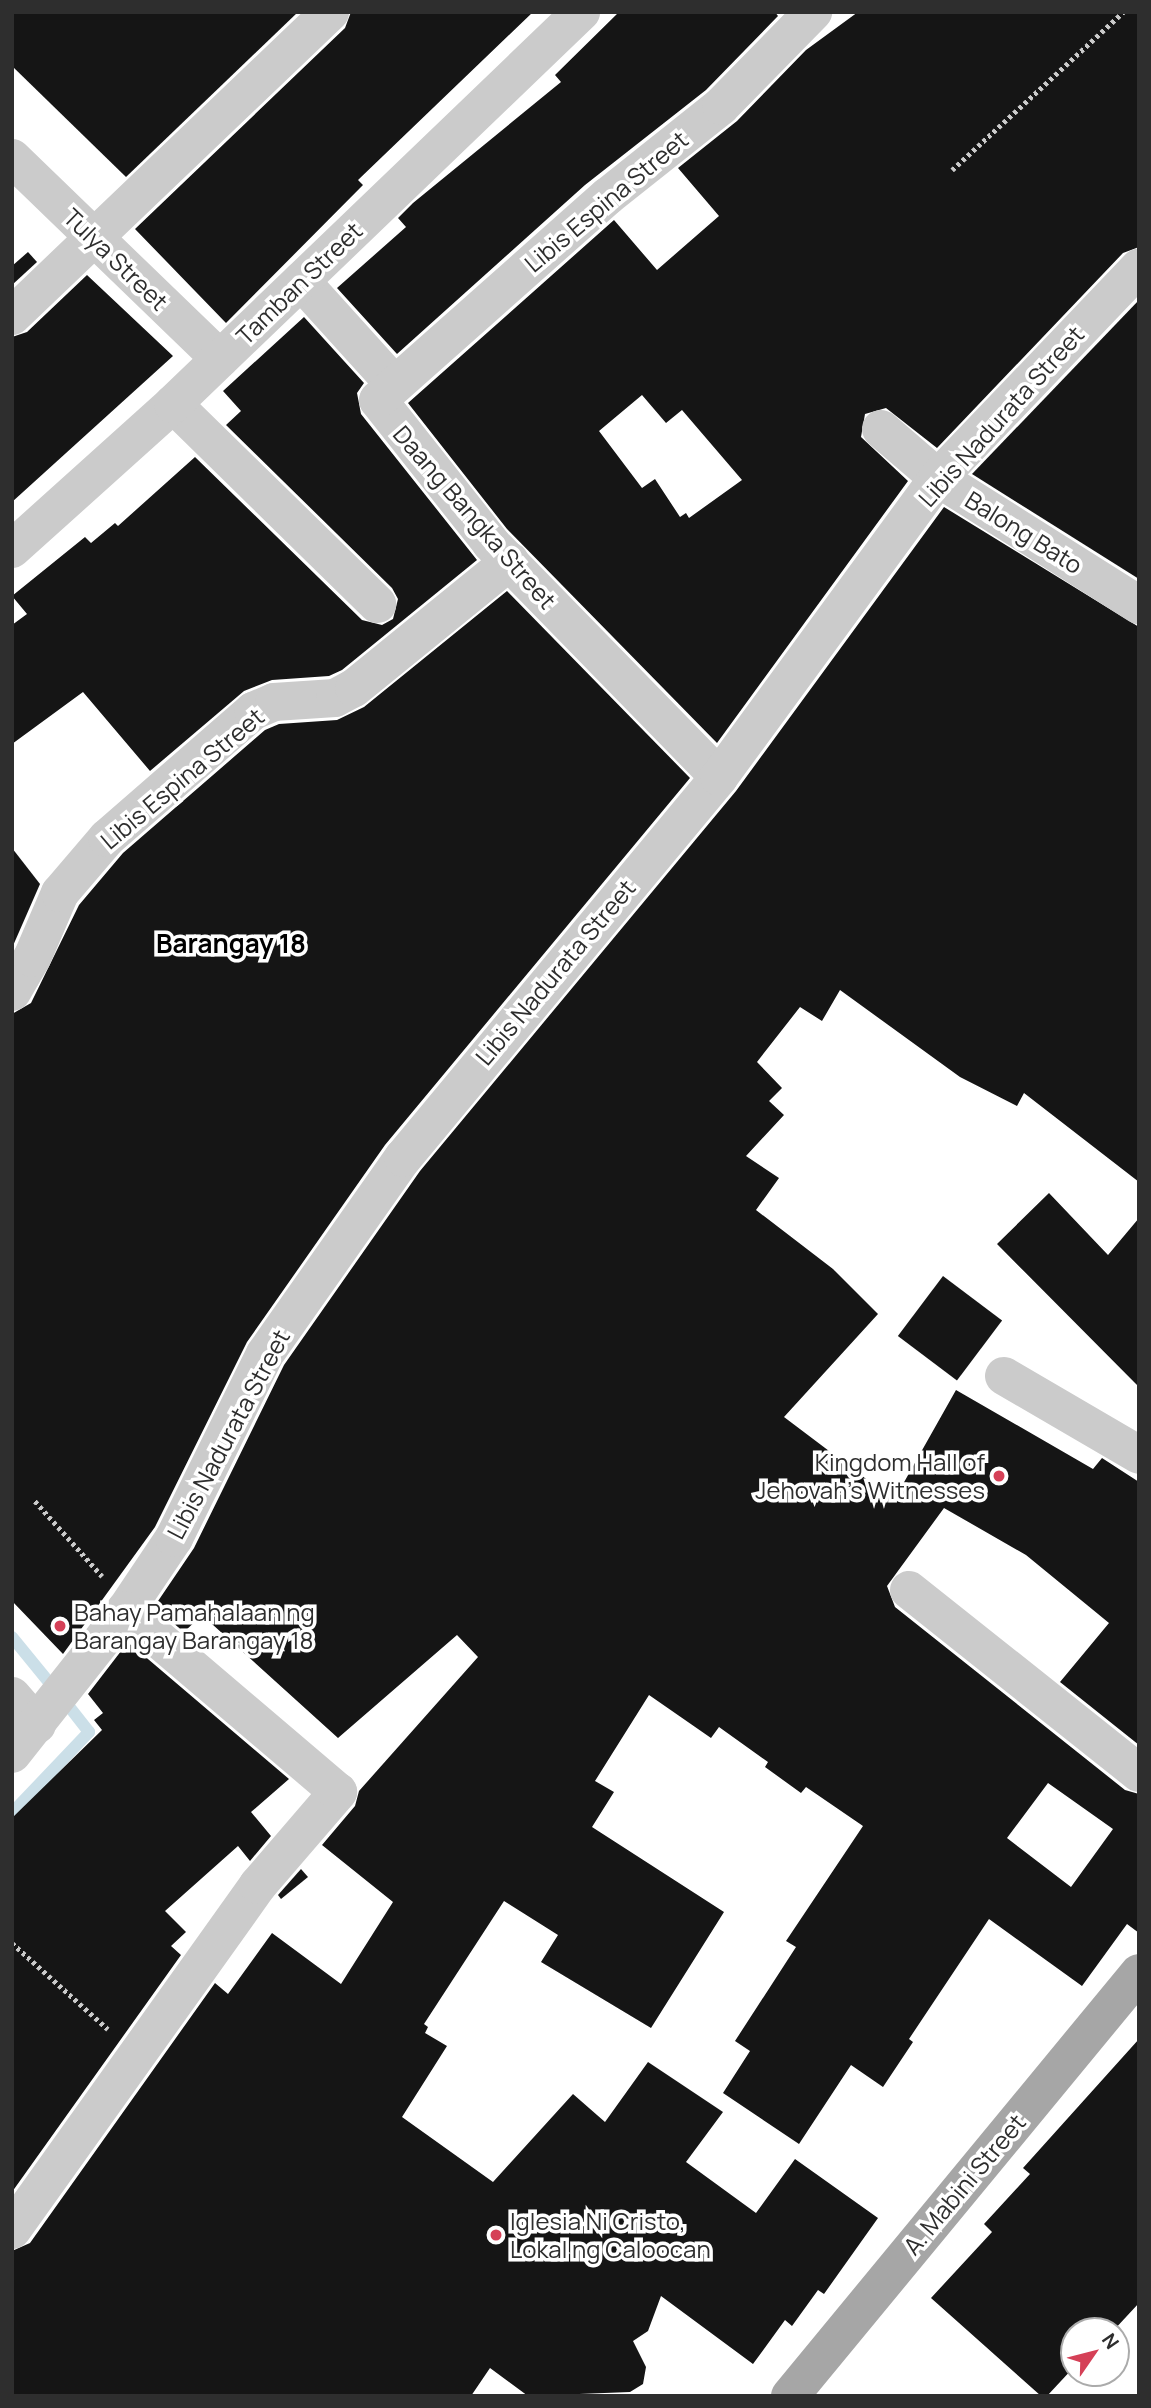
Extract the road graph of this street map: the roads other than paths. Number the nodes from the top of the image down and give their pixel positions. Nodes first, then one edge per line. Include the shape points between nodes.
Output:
1 (581, 12) edge
2 (813, 12) edge
3 (313, 18) edge
4 (12, 158) edge
5 (94, 239) junction
6 (1139, 268) edge
7 (316, 296) junction
8 (12, 316) edge
9 (220, 359) junction
10 (394, 384) junction
11 (186, 418) junction
12 (881, 429) dead end
13 (938, 478) junction
14 (12, 549) edge
15 (510, 561) junction
16 (377, 604) dead end
17 (1139, 605) edge
18 (719, 777) junction
19 (12, 992) edge
20 (1004, 1376) dead end
21 (1139, 1455) edge
22 (909, 1590) dead end
23 (127, 1608) junction
24 (12, 1696) edge
25 (37, 1725) junction
26 (12, 1754) edge
27 (1139, 1773) edge
28 (1139, 1973) edge
29 (12, 2230) edge
30 (790, 2396) edge

1 - 7 street, Tamban Street
2 - 10 street, Libis Espina Street via 721,106 608,196
3 - 5 street
4 - 5 street, Tulya Street
5 - 8 street
5 - 9 street, Tulya Street
6 - 13 street, Libis Nadurata Street
7 - 9 street, Tamban Street
7 - 10 street
9 - 11 street, Tamban Street
10 - 15 street, Daang Bangka Street via 378,405
11 - 14 street, Tamban Street
11 - 16 street
12 - 13 street, Balong Bato
13 - 17 street, Balong Bato
13 - 18 street, Libis Nadurata Street
15 - 18 street, Daang Bangka Street via 681,743
15 - 19 street, Libis Espina Street via 354,688 335,698 274,702 253,711 107,838 60,893 33,958
18 - 23 street, Libis Nadurata Street via 526,1004 403,1158 265,1354 174,1538
20 - 21 street
22 - 27 street
23 - 25 street, Libis Nadurata Street
23 - 29 street via 338,1793 258,1885
24 - 25 street
25 - 26 street, Libis Nadurata Street
28 - 30 main road, A. Mabini Street

